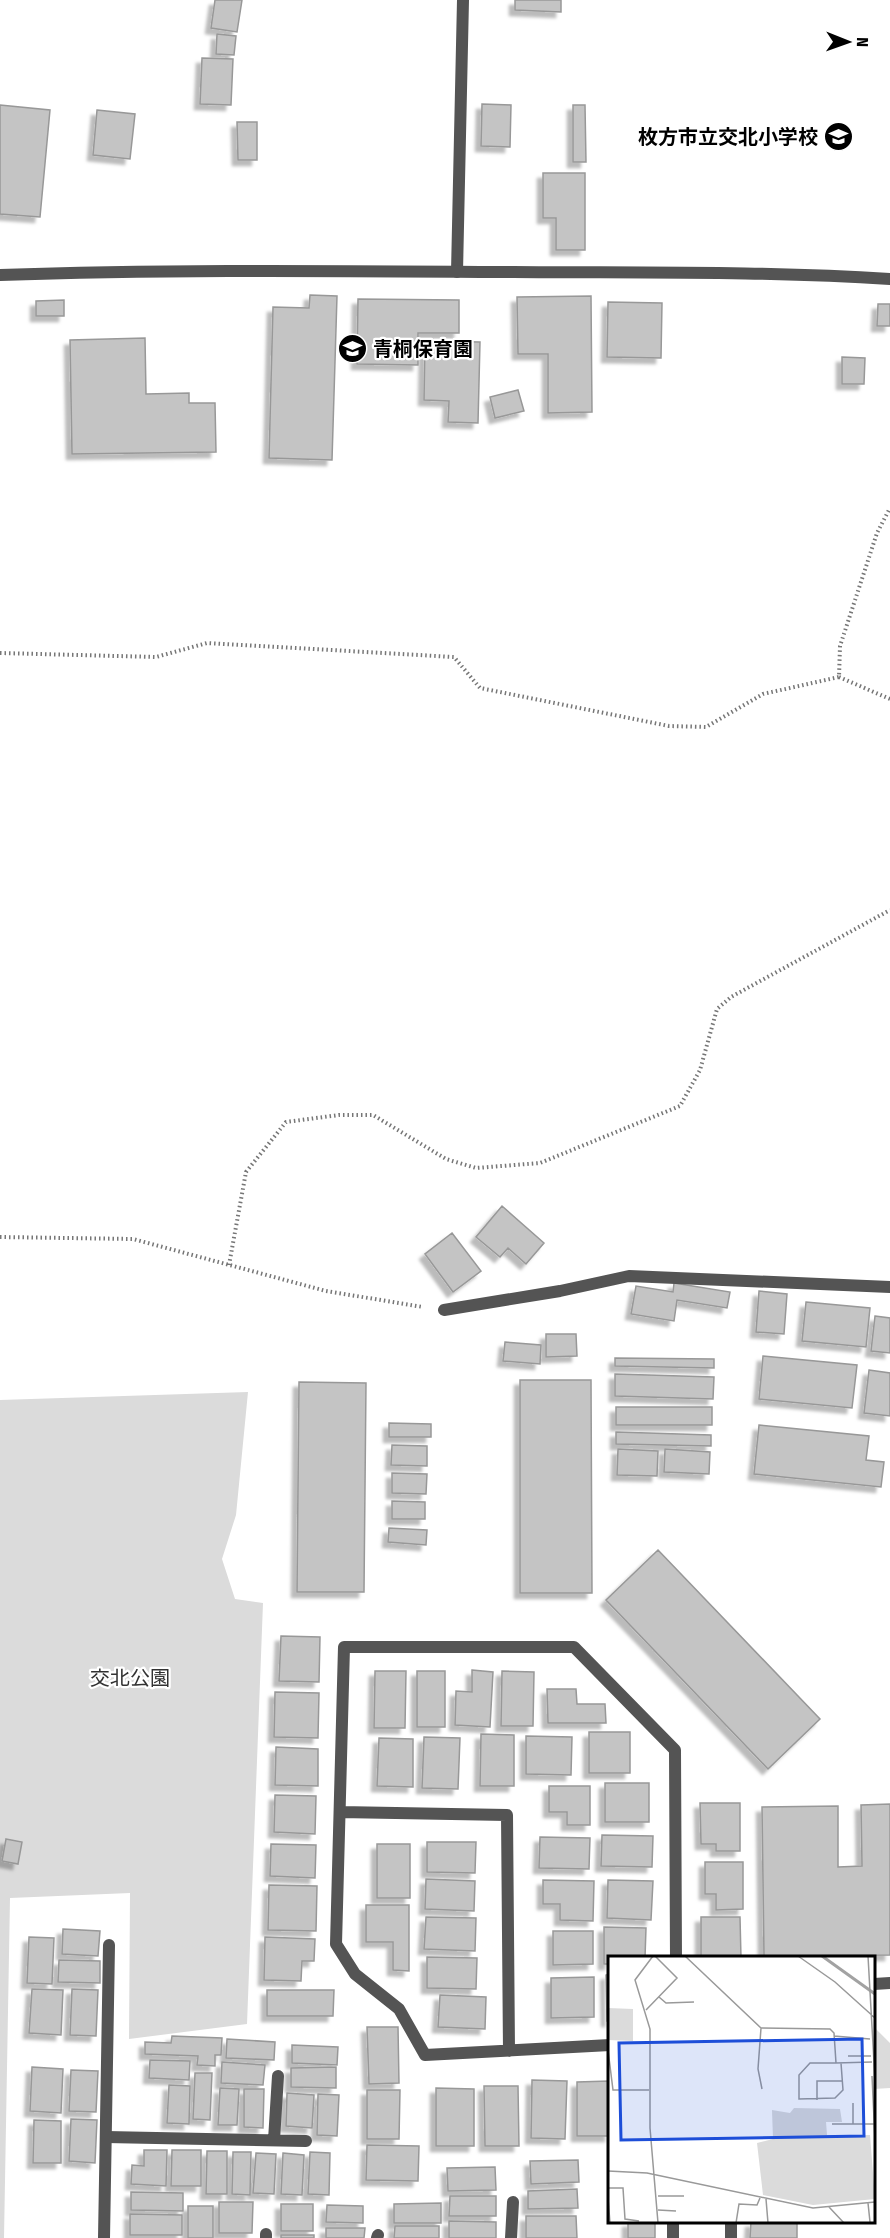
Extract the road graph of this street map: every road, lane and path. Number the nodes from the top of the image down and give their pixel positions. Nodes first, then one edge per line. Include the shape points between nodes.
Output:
1 (463, 0) edge
2 (457, 272) junction
3 (0, 275) edge
4 (890, 279) edge
5 (890, 508) edge
6 (0, 653) edge
7 (839, 677) junction
8 (890, 699) edge
9 (890, 910) edge
10 (0, 1237) edge
11 (229, 1265) junction
12 (890, 1287) edge
13 (444, 1310) joint
14 (340, 1812) junction
15 (109, 1945) dead end
16 (676, 1956) edge
17 (890, 1983) edge
18 (875, 1984) edge
19 (608, 2045) edge
20 (509, 2051) junction
21 (278, 2076) dead end
22 (106, 2137) junction
23 (274, 2140) junction
24 (306, 2141) dead end
25 (513, 2202) dead end
26 (104, 2238) edge
27 (511, 2238) edge

1 - 2 street
2 - 3 street via 106,271
2 - 4 street via 798,274
5 - 7 path via 877,533 840,646
6 - 7 path via 156,657 207,643 454,657 480,688 678,726 706,727 763,694
7 - 8 path
9 - 11 path via 731,997 717,1009 700,1071 680,1106 540,1163 476,1168 446,1159 372,1115 339,1114 286,1122 246,1172
10 - 11 path via 133,1239
11 - 13 path via 326,1291
12 - 13 street via 629,1276
14 - 16 street via 344,1647 574,1647 675,1750
14 - 20 street via 336,1944 355,1974 399,2009 425,2055
14 - 20 street via 507,1815
15 - 22 street
17 - 18 street
19 - 20 street
21 - 23 street
22 - 23 street
22 - 26 street
23 - 24 street
25 - 27 street

